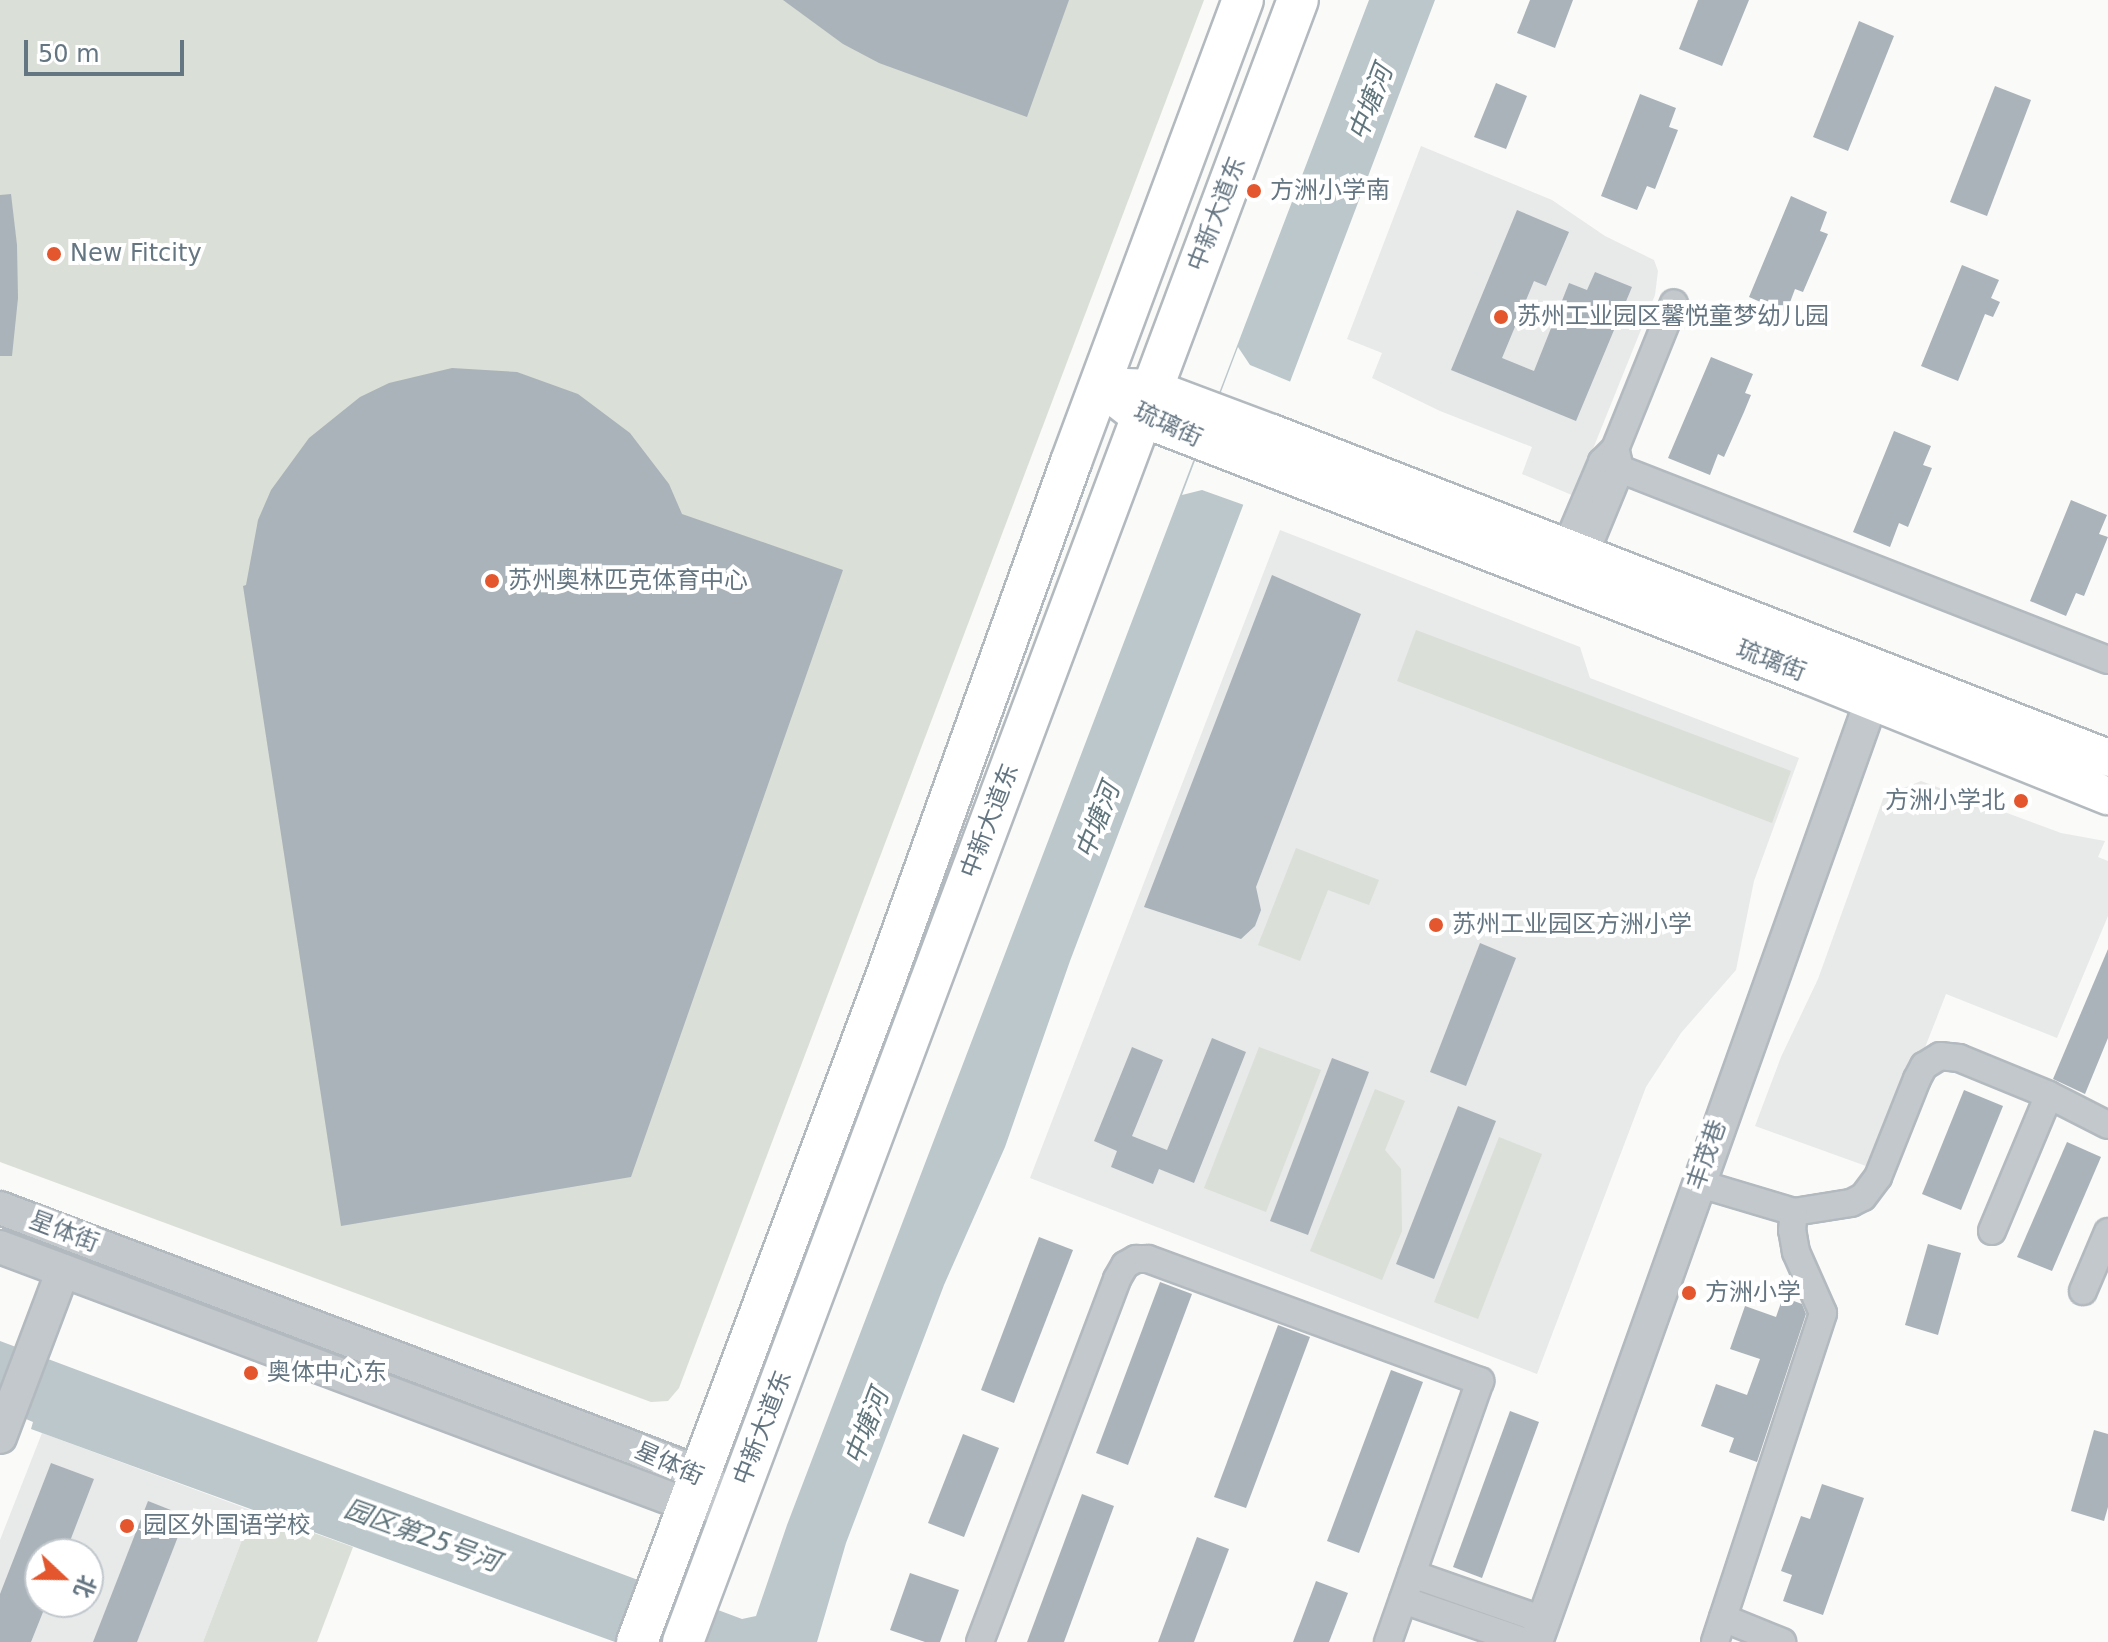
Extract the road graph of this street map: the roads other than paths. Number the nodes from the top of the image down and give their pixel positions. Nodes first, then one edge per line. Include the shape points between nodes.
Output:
1 (1243, 0) edge
2 (1298, 0) edge
3 (1674, 303) dead end
4 (1100, 386) junction
5 (1147, 403) junction
6 (1266, 448) junction
7 (1612, 460) junction
8 (1575, 550) junction
9 (2108, 660) edge
10 (1877, 685) junction
11 (2108, 758) edge
12 (2108, 796) edge
13 (2049, 1095) junction
14 (2108, 1125) edge
15 (1694, 1191) junction
16 (0, 1208) edge
17 (1799, 1218) junction
18 (1992, 1231) dead end
19 (2108, 1232) edge
20 (0, 1247) edge
21 (63, 1270) junction
22 (2083, 1291) dead end
23 (4, 1426) edge
24 (694, 1489) junction
25 (735, 1504) junction
26 (1412, 1574) junction
27 (1403, 1600) junction
28 (1719, 1630) edge
29 (1535, 1635) edge
30 (637, 1642) edge
31 (683, 1642) edge
32 (980, 1642) edge
33 (1388, 1642) edge
34 (1782, 1642) edge

1 - 4 main road, 中新大道东
2 - 5 main road, 中新大道东
3 - 7 street
4 - 5 main road, 琉璃街
4 - 24 main road, 中新大道东
5 - 6 main road, 琉璃街
5 - 25 main road, 中新大道东
6 - 8 main road, 琉璃街
6 - 10 main road, 琉璃街
7 - 8 street
7 - 9 street
8 - 10 main road, 琉璃街
10 - 11 main road, 琉璃街
10 - 12 main road, 琉璃街
10 - 15 street, 丰茂巷
13 - 14 street
13 - 17 street via 1949,1055 1931,1060 1917,1079 1871,1190 1851,1203
13 - 18 street
15 - 17 street
15 - 29 street, 丰茂巷
16 - 24 street, 星体街
17 - 28 street via 1796,1252 1823,1313
19 - 22 street
20 - 21 street, 星体街
21 - 23 street
21 - 24 street, 星体街
24 - 25 street, 星体街
24 - 30 main road, 中新大道东
25 - 31 main road, 中新大道东
26 - 27 street
26 - 29 street
26 - 32 street via 1480,1381 1158,1260 1136,1259 1117,1279
27 - 29 street
27 - 33 street
28 - 34 street

